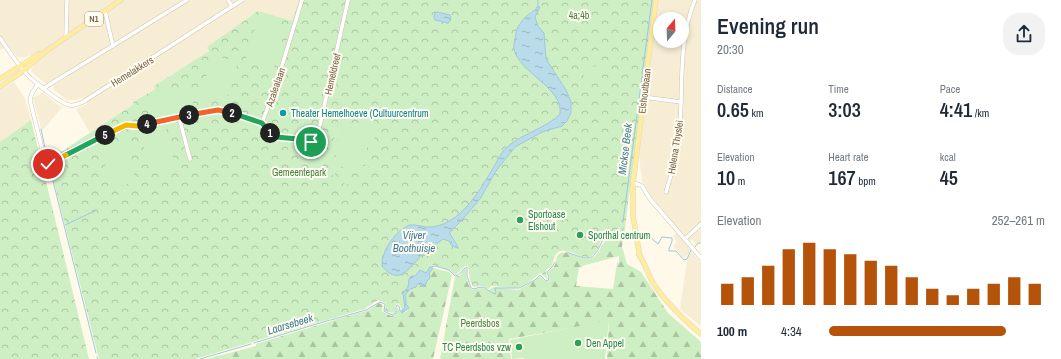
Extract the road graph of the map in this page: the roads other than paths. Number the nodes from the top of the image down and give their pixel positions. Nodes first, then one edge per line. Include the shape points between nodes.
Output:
1 (67, 0) edge
2 (121, 0) edge
3 (187, 0) edge
4 (228, 0) edge
5 (242, 0) edge
6 (302, 0) edge
7 (348, 0) edge
8 (656, 0) edge
9 (695, 0) edge
10 (232, 6) junction
11 (105, 11) junction
12 (66, 37) junction
13 (0, 38) edge
14 (113, 46) junction
15 (46, 51) junction
16 (20, 66) junction
17 (23, 71) junction
18 (0, 79) edge
19 (38, 84) junction
20 (0, 87) edge
21 (44, 88) junction
22 (643, 97) junction
23 (681, 102) junction
24 (179, 117) junction
25 (262, 123) junction
26 (317, 138) junction
27 (309, 140) junction
28 (190, 159) dead end
29 (632, 183) junction
30 (666, 192) dead end
31 (701, 224) edge
32 (685, 239) junction
33 (701, 258) edge
34 (701, 334) edge

1 - 12 street
2 - 11 main road, N1
3 - 14 street
4 - 10 street
5 - 10 street, Hemelakkers
6 - 25 street, Azalealaan
7 - 26 street, Hemeldreef
8 - 22 main road, Elshoutbaan
9 - 23 street, Helena Thyslei via 686,28
10 - 21 street, Hemelakkers via 79,104 64,103
11 - 12 main road, N1
11 - 14 street
12 - 15 main road, N1
13 - 16 street, Hemelakkers
14 - 21 street
15 - 16 main road, N1
15 - 17 main road, N1
16 - 17 street, Hemelakkers
16 - 18 main road, N1
17 - 19 street, Hemelakkers
17 - 20 main road, N1
19 - 21 street, Hemelakkers
19 - 24 street via 30,100 48,164 123,126 137,126
22 - 23 street
22 - 29 main road, Elshoutbaan
23 - 30 street, Helena Thyslei via 674,166
24 - 25 street via 221,110
24 - 28 street
25 - 27 street via 276,137
26 - 27 street
26 - 27 street, Hemeldreef via 315,146
29 - 32 street via 642,186
29 - 34 main road, Elshoutbaan via 630,197 635,244 648,275 680,316
31 - 32 street
32 - 33 street

